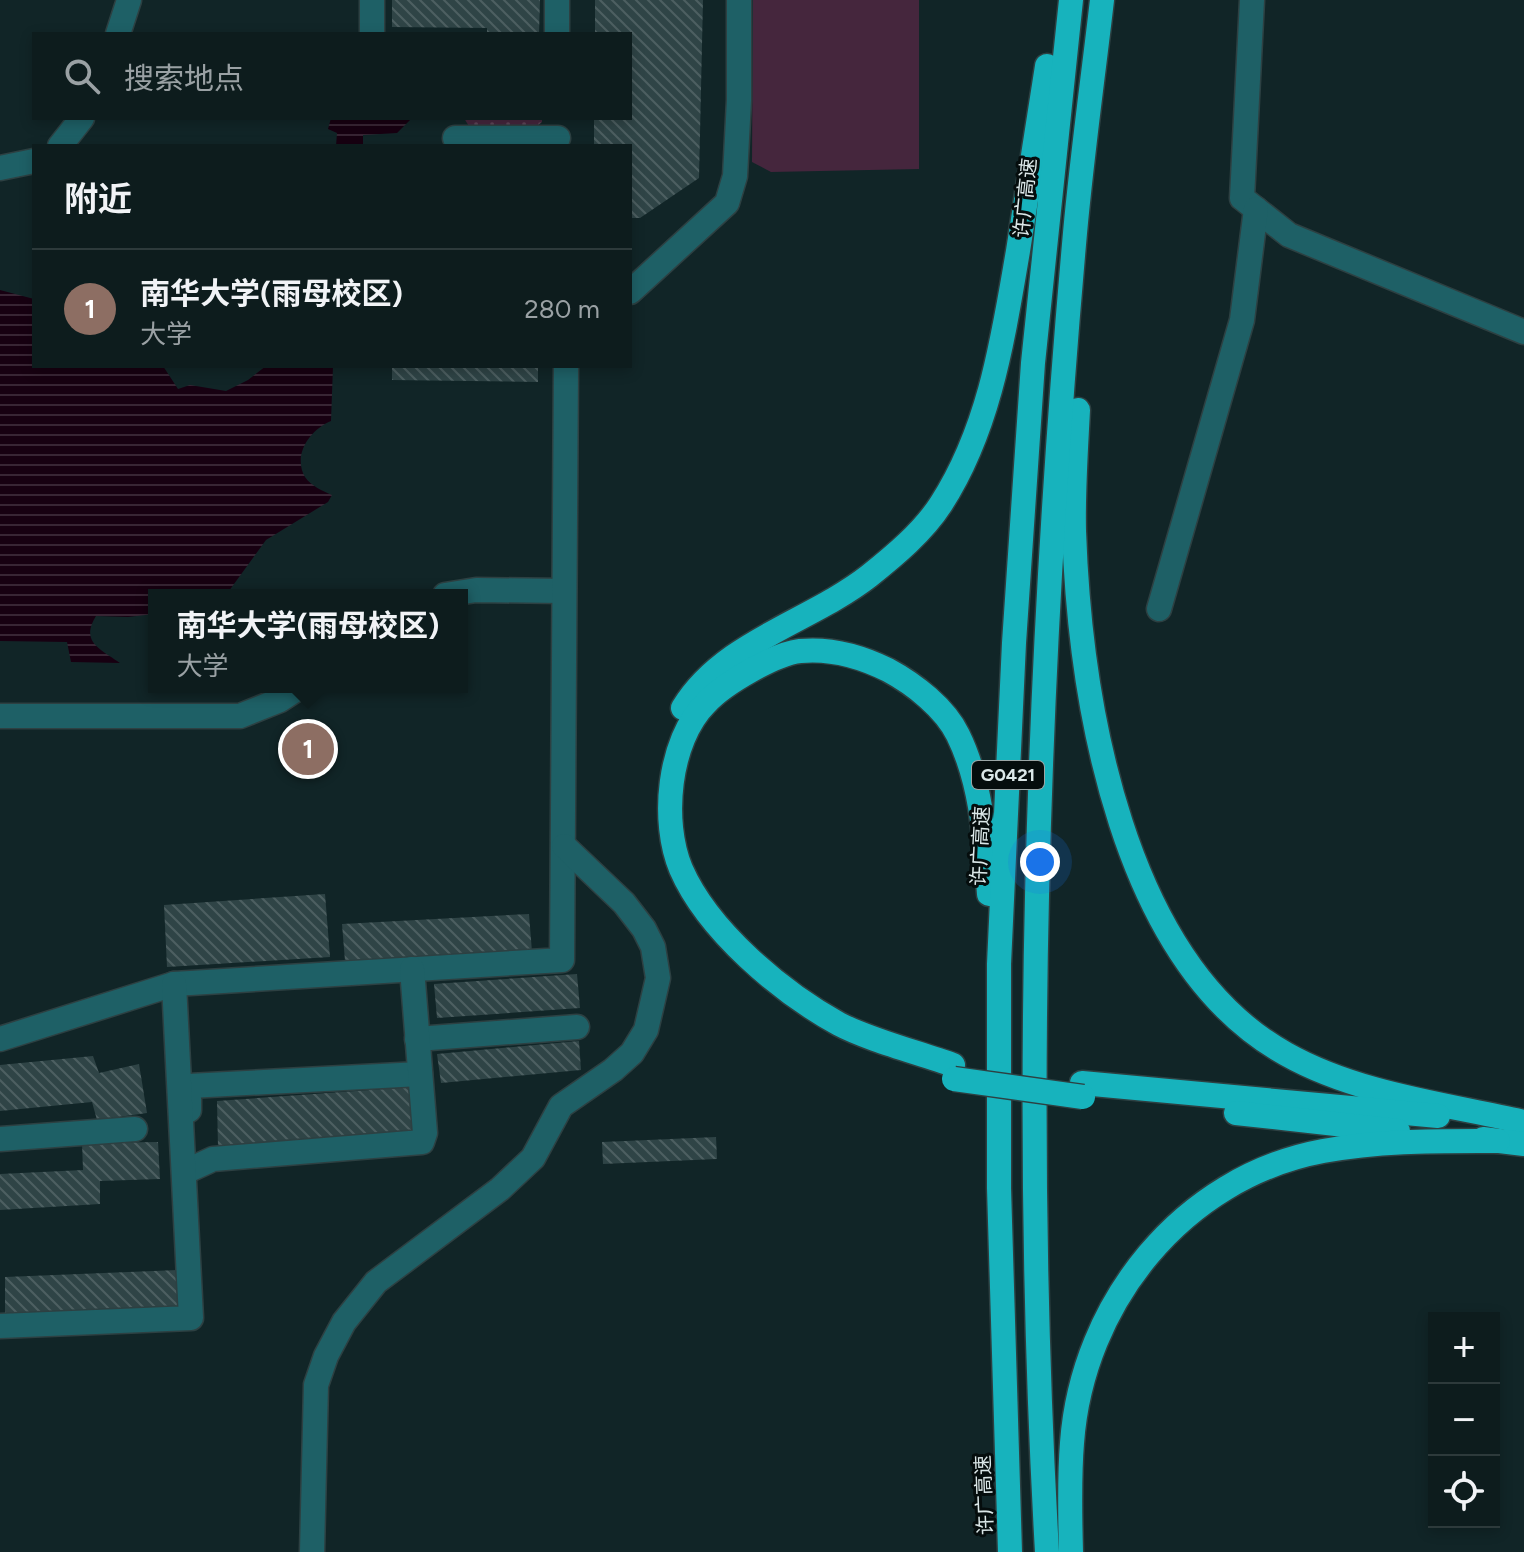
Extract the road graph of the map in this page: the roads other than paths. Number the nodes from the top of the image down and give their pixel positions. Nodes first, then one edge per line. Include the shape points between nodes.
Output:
1 (129, 0) edge
2 (372, 0) edge
3 (557, 0) edge
4 (739, 0) edge
5 (1057, 0) edge
6 (1071, 0) edge
7 (1104, 0) edge
8 (1252, 0) edge
9 (119, 32) edge
10 (372, 32) edge
11 (557, 32) edge
12 (80, 120) edge
13 (455, 134) edge
14 (558, 134) edge
15 (62, 144) edge
16 (32, 161) edge
17 (0, 168) edge
18 (1256, 209) junction
19 (1289, 235) junction
20 (1251, 249) junction
21 (632, 290) edge
22 (1524, 332) edge
23 (566, 368) edge
24 (468, 591) edge
25 (564, 591) junction
26 (1159, 609) dead end
27 (291, 693) edge
28 (0, 716) edge
29 (564, 846) junction
30 (412, 969) junction
31 (174, 984) junction
32 (577, 1027) dead end
33 (0, 1039) edge
34 (417, 1039) junction
35 (954, 1072) junction
36 (420, 1074) junction
37 (1083, 1090) junction
38 (1524, 1123) edge
39 (135, 1129) dead end
40 (0, 1139) edge
41 (1498, 1141) junction
42 (1524, 1144) edge
43 (189, 1170) junction
44 (184, 1208) junction
45 (0, 1326) edge
46 (1006, 1460) junction
47 (312, 1552) edge
48 (1010, 1552) edge
49 (1047, 1552) edge
50 (1071, 1552) edge

1 - 9 street
2 - 10 street
3 - 11 street
4 - 21 street via 735,176 727,203
5 - 35 highway via 1002,345 966,459 940,506 895,556 850,591 716,669 684,704 658,767 654,806 658,844 691,914 779,1002 857,1048
6 - 46 highway, 许广高速 / G0421 via 1033,363 999,964
7 - 38 highway via 1110,65 1079,373 1074,529 1082,643 1096,724 1131,851 1172,943 1204,987 1240,1023 1286,1055 1357,1085
7 - 49 highway, G0421 via 1076,232 1038,793 1037,1381
8 - 18 street via 1242,198
12 - 15 street
13 - 14 street
16 - 17 street
18 - 19 street
18 - 20 street
19 - 20 street
19 - 22 street
20 - 26 street via 1242,320
23 - 25 street
24 - 25 street
25 - 29 street
27 - 28 street via 240,716
29 - 30 street via 562,960
29 - 47 street via 624,903 653,947 658,978 646,1030 613,1070 561,1106 533,1158 376,1282 344,1322 316,1385
30 - 31 street
30 - 34 street
31 - 33 street
31 - 44 street
32 - 34 street
34 - 36 street
35 - 37 highway
35 - 46 highway via 841,1025 797,996 750,959 708,914 681,869 669,800 687,732 704,704 764,663 798,651 835,651 901,677 930,699 957,732 973,774 984,825 990,918 987,1278 993,1382
36 - 43 street via 422,1142 213,1159
36 - 43 street via 189,1086
37 - 38 highway
37 - 41 highway
39 - 40 street
41 - 42 highway
41 - 50 highway via 1390,1141 1319,1152 1254,1173 1198,1205 1162,1238 1130,1276 1090,1360 1072,1441
43 - 44 street
44 - 45 street via 191,1318
46 - 48 highway, 许广高速 / G0421

